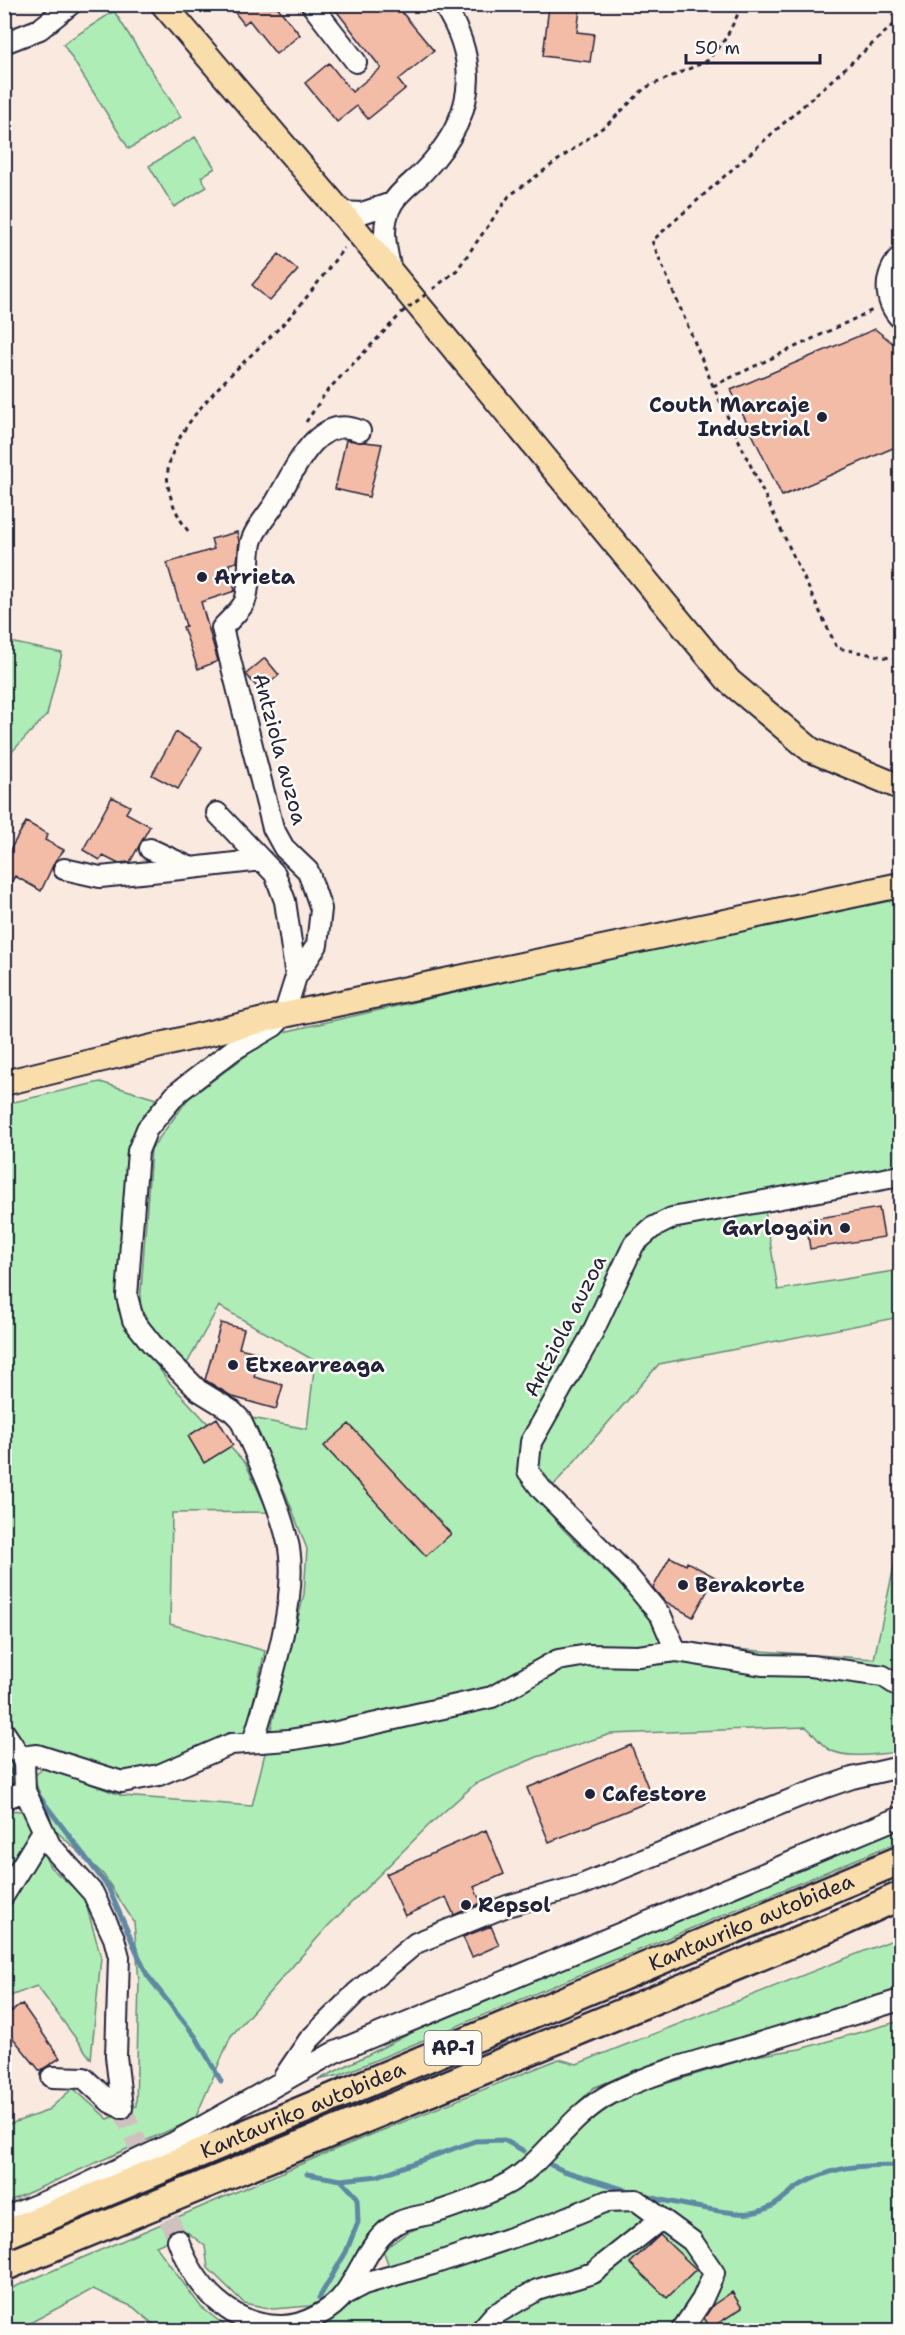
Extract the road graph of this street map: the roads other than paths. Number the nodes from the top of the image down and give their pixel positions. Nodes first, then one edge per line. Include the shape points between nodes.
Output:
1 (71, 4) edge
2 (163, 4) edge
3 (311, 4) edge
4 (443, 4) edge
5 (4, 43) edge
6 (356, 62) dead end
7 (392, 203) junction
8 (341, 212) junction
9 (900, 257) edge
10 (391, 271) junction
11 (900, 318) edge
12 (360, 431) dead end
13 (900, 787) edge
14 (217, 813) dead end
15 (150, 849) dead end
16 (262, 860) junction
17 (191, 868) junction
18 (64, 869) dead end
19 (900, 885) edge
20 (296, 977) junction
21 (284, 1016) junction
22 (4, 1083) edge
23 (900, 1176) edge
24 (676, 1651) junction
25 (900, 1687) edge
26 (4, 1732) edge
27 (253, 1742) junction
28 (24, 1762) junction
29 (900, 1767) edge
30 (26, 1791) junction
31 (4, 1799) edge
32 (900, 1817) edge
33 (43, 1831) junction
34 (900, 1860) edge
35 (4, 1895) edge
36 (900, 1896) edge
37 (900, 1908) edge
38 (836, 1925) junction
39 (900, 2000) edge
40 (52, 2077) dead end
41 (282, 2081) junction
42 (4, 2218) edge
43 (661, 2219) junction
44 (4, 2235) edge
45 (178, 2240) tunnel mouth
46 (4, 2266) edge
47 (345, 2294) junction
48 (481, 2331) edge
49 (682, 2331) edge

1 - 5 street via 40,29
2 - 8 main road
3 - 6 street
4 - 7 street via 459,30 468,60 463,114 450,140
7 - 8 street via 362,213
7 - 10 street via 384,228
8 - 10 main road
9 - 11 street via 888,276 887,290
10 - 13 main road via 729,681 811,750
12 - 20 street, Antziola auzoa via 350,426 335,429 317,438 300,457 251,541 244,602 222,628 273,828 284,848 308,872 321,909 317,945
14 - 16 street
15 - 17 street
16 - 17 street
16 - 20 street via 275,874 285,902
17 - 18 street via 100,877
19 - 21 main road
20 - 21 street, Antziola auzoa
21 - 22 main road
21 - 27 street via 177,1093 147,1129 138,1151 127,1296 134,1320 152,1344 198,1390 240,1419 289,1549 289,1594 270,1686
23 - 24 street, Antziola auzoa via 672,1218 652,1228 634,1244 590,1338 531,1442 528,1471 661,1616
24 - 25 street via 762,1665 811,1666 883,1676
24 - 27 street via 565,1658 492,1697 348,1730
26 - 28 street
27 - 28 street via 231,1744 178,1768 134,1781 122,1782 37,1755 28,1756
28 - 30 street
29 - 41 street via 800,1796 579,1886 507,1906 416,1943 356,1993 309,2040
30 - 31 street
30 - 33 street
32 - 41 street via 333,2053
33 - 35 street
33 - 40 street via 62,1862 93,1893 114,1938 118,1958 116,2055 122,2108 84,2078
34 - 44 highway, Kantauriko autobidea / AP-1
36 - 38 highway, Kantauriko autobidea / AP-1
37 - 38 highway
38 - 46 highway, Kantauriko autobidea / AP-1
39 - 47 street via 696,2062 612,2093 572,2121 510,2182 399,2223 368,2252
41 - 42 street via 175,2142
43 - 47 street via 636,2200 607,2201 538,2228 364,2284
43 - 48 street via 594,2273 537,2290 494,2314
43 - 49 street via 692,2241 714,2273
45 - 47 street via 201,2286 219,2304 250,2320 282,2326 303,2322 327,2310

